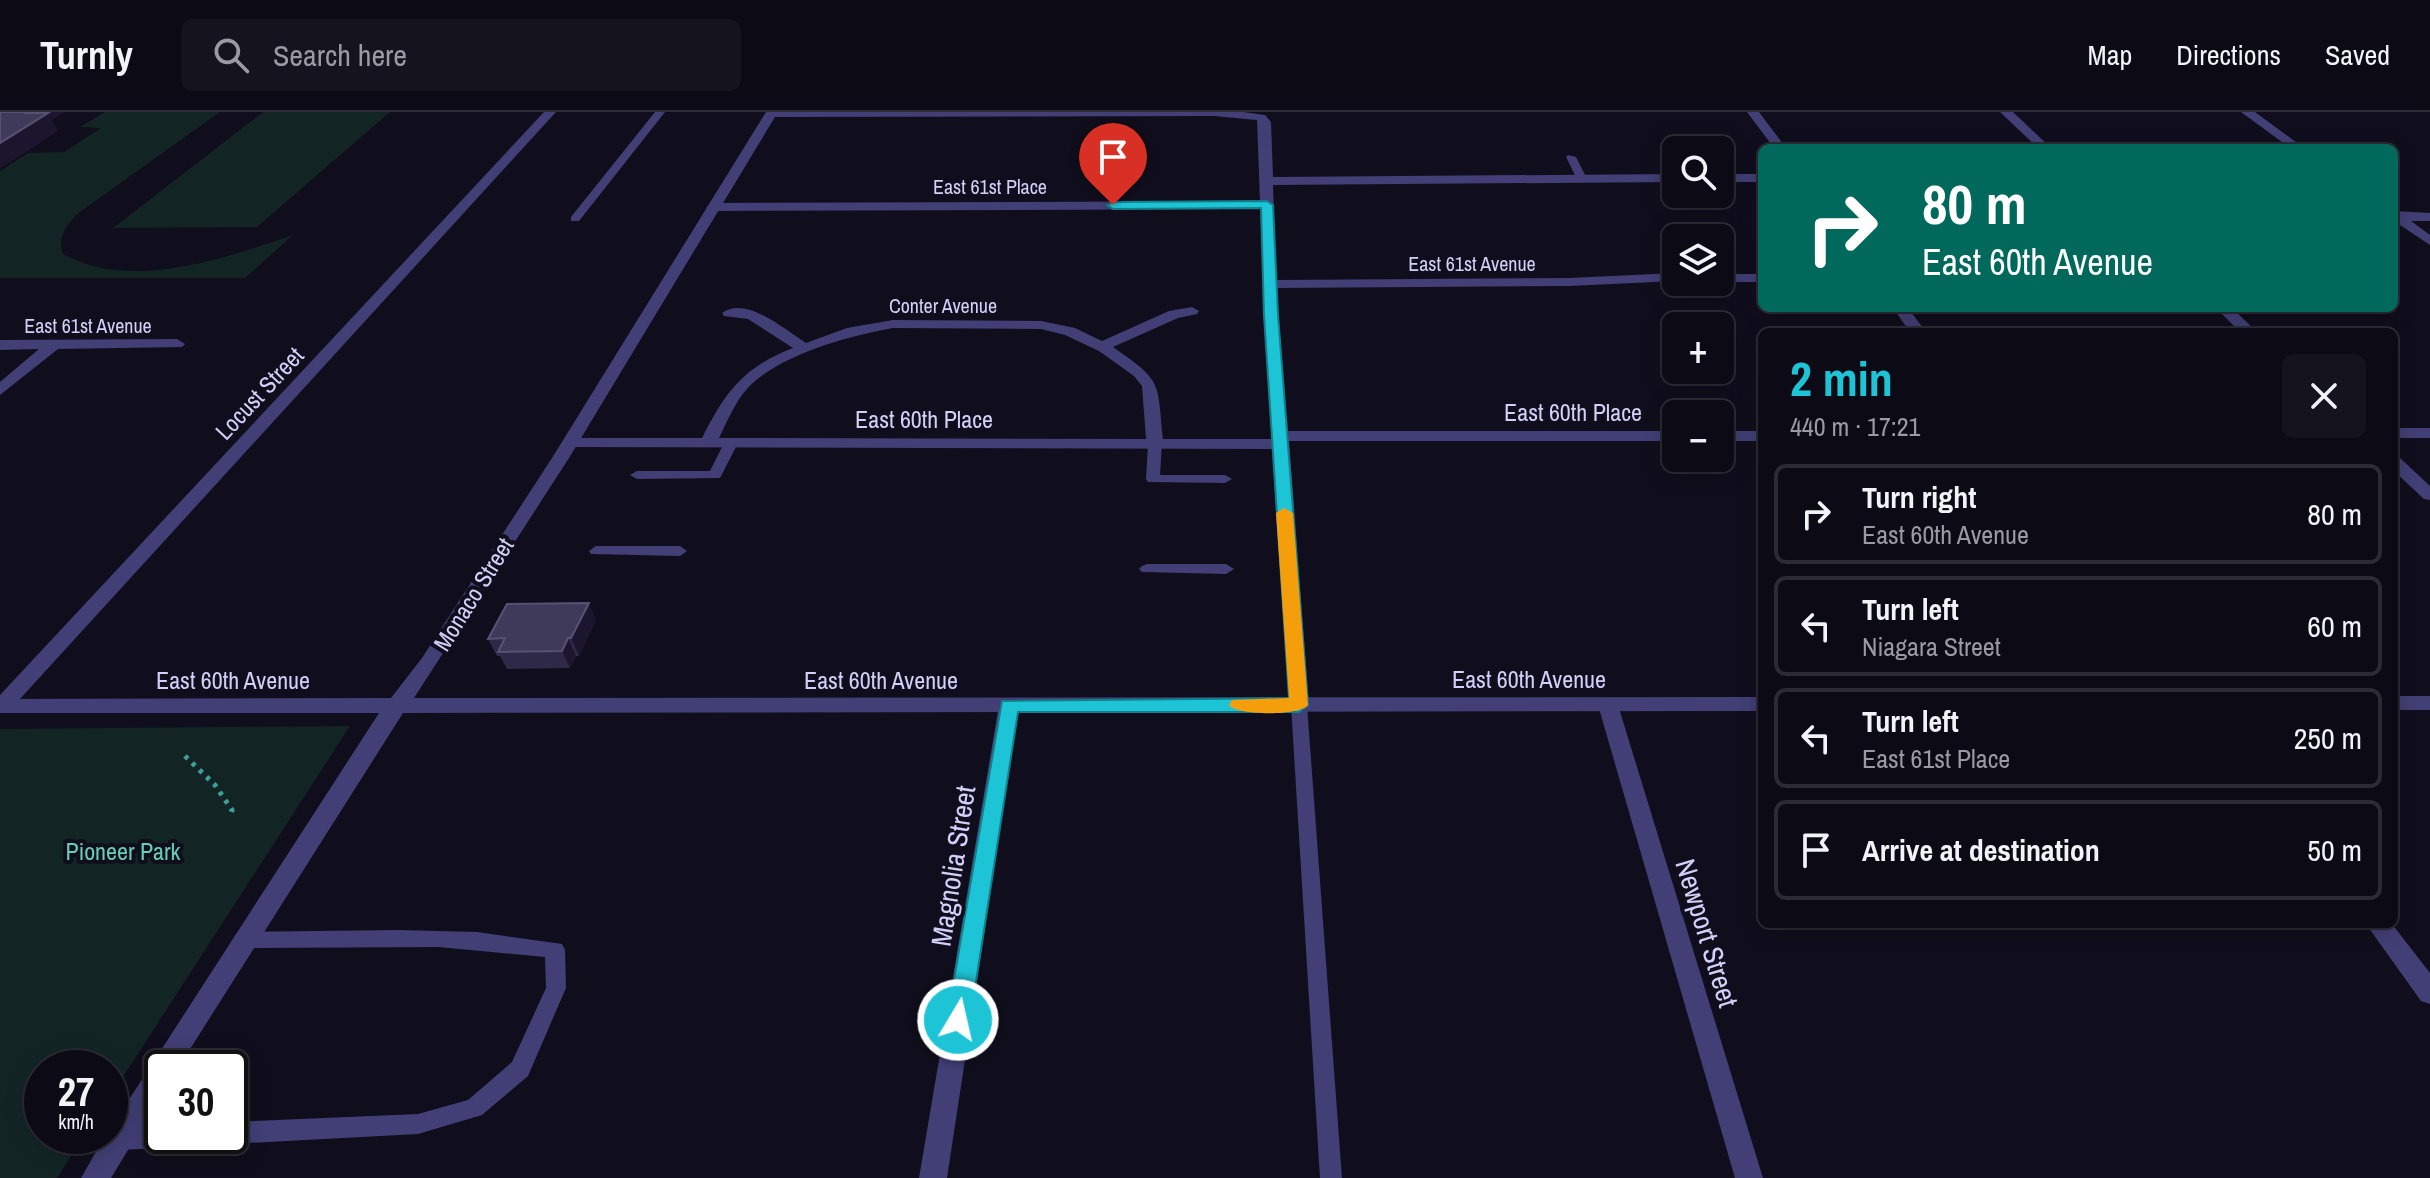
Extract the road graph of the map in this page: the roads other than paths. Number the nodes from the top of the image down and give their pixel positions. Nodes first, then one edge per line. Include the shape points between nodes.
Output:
1 (550, 112) edge
2 (660, 112) edge
3 (1753, 112) edge
4 (2006, 112) edge
5 (2247, 112) edge
6 (772, 113) edge
7 (1777, 144) edge
8 (2041, 144) edge
9 (2292, 144) edge
10 (1571, 157) dead end
11 (1662, 178) edge
12 (1734, 178) edge
13 (1758, 178) edge
14 (1582, 179) junction
15 (1267, 181) junction
16 (1267, 205) junction
17 (713, 207) junction
18 (2398, 216) edge
19 (2430, 217) edge
20 (2398, 218) edge
21 (575, 219) dead end
22 (2430, 241) edge
23 (1662, 278) edge
24 (1734, 278) edge
25 (1758, 278) edge
26 (1269, 284) junction
27 (1192, 311) dead end
28 (2227, 312) edge
29 (729, 313) dead end
30 (2245, 328) edge
31 (177, 344) dead end
32 (0, 345) edge
33 (54, 345) junction
34 (1101, 347) junction
35 (805, 349) junction
36 (0, 390) edge
37 (2398, 433) edge
38 (2430, 433) edge
39 (1662, 436) edge
40 (1734, 436) edge
41 (1758, 436) edge
42 (1279, 440) junction
43 (570, 443) junction
44 (708, 443) junction
45 (731, 443) junction
46 (1155, 444) junction
47 (2398, 466) edge
48 (637, 475) dead end
49 (1225, 479) dead end
50 (2430, 495) edge
51 (596, 551) dead end
52 (680, 551) dead end
53 (1147, 569) dead end
54 (1226, 569) dead end
55 (2398, 703) edge
56 (2430, 703) edge
57 (1758, 704) edge
58 (1009, 705) junction
59 (1299, 705) junction
60 (1608, 705) junction
61 (1, 706) edge
62 (394, 707) junction
63 (2381, 928) edge
64 (243, 940) junction
65 (2430, 993) edge
66 (175, 1050) edge
67 (144, 1099) edge
68 (128, 1125) edge
69 (248, 1132) edge
70 (110, 1154) edge
71 (95, 1178) edge
72 (933, 1178) edge
73 (1331, 1178) edge
74 (1749, 1178) edge

1 - 61 street, Locust Street
2 - 21 lane
3 - 7 street
4 - 8 street
5 - 9 street
6 - 15 street via 1257,116 1265,122
6 - 17 street, Monaco Street
10 - 14 lane
11 - 14 street
12 - 13 street
14 - 15 street
15 - 16 street
16 - 17 street, East 61st Place
16 - 26 street
17 - 43 street, Monaco Street
18 - 19 street
20 - 22 street
23 - 26 street, East 61st Avenue
24 - 25 street
26 - 42 street
27 - 34 street
28 - 30 street
29 - 35 street via 752,315
31 - 33 street, East 61st Avenue
32 - 33 street, East 61st Avenue
33 - 36 street
34 - 35 street, Conter Avenue via 1070,331 1041,325 893,324 852,331
34 - 46 street, Conter Avenue via 1150,385
35 - 44 street, Conter Avenue via 750,377 730,399
37 - 38 street
39 - 42 street, East 60th Place
40 - 41 street
42 - 46 street, East 60th Place
42 - 59 street
43 - 44 street, East 60th Place
43 - 62 street, Monaco Street via 427,667
44 - 45 street, East 60th Place
45 - 46 street, East 60th Place
45 - 48 lane via 715,475
46 - 49 lane via 1153,479
47 - 50 street
51 - 52 lane
53 - 54 lane
55 - 56 street
57 - 60 street, East 60th Avenue
58 - 59 street, East 60th Avenue
58 - 62 street, East 60th Avenue
58 - 72 street, Magnolia Street
59 - 60 street, East 60th Avenue
59 - 73 lane
60 - 74 street, Newport Street
61 - 62 street, East 60th Avenue
62 - 64 street, Monaco Street
63 - 65 street
64 - 66 street, Monaco Street
64 - 69 lane via 452,938 518,944 555,950 556,988 520,1069 474,1108 418,1124
67 - 68 street, Monaco Street
70 - 71 street, Monaco Street

